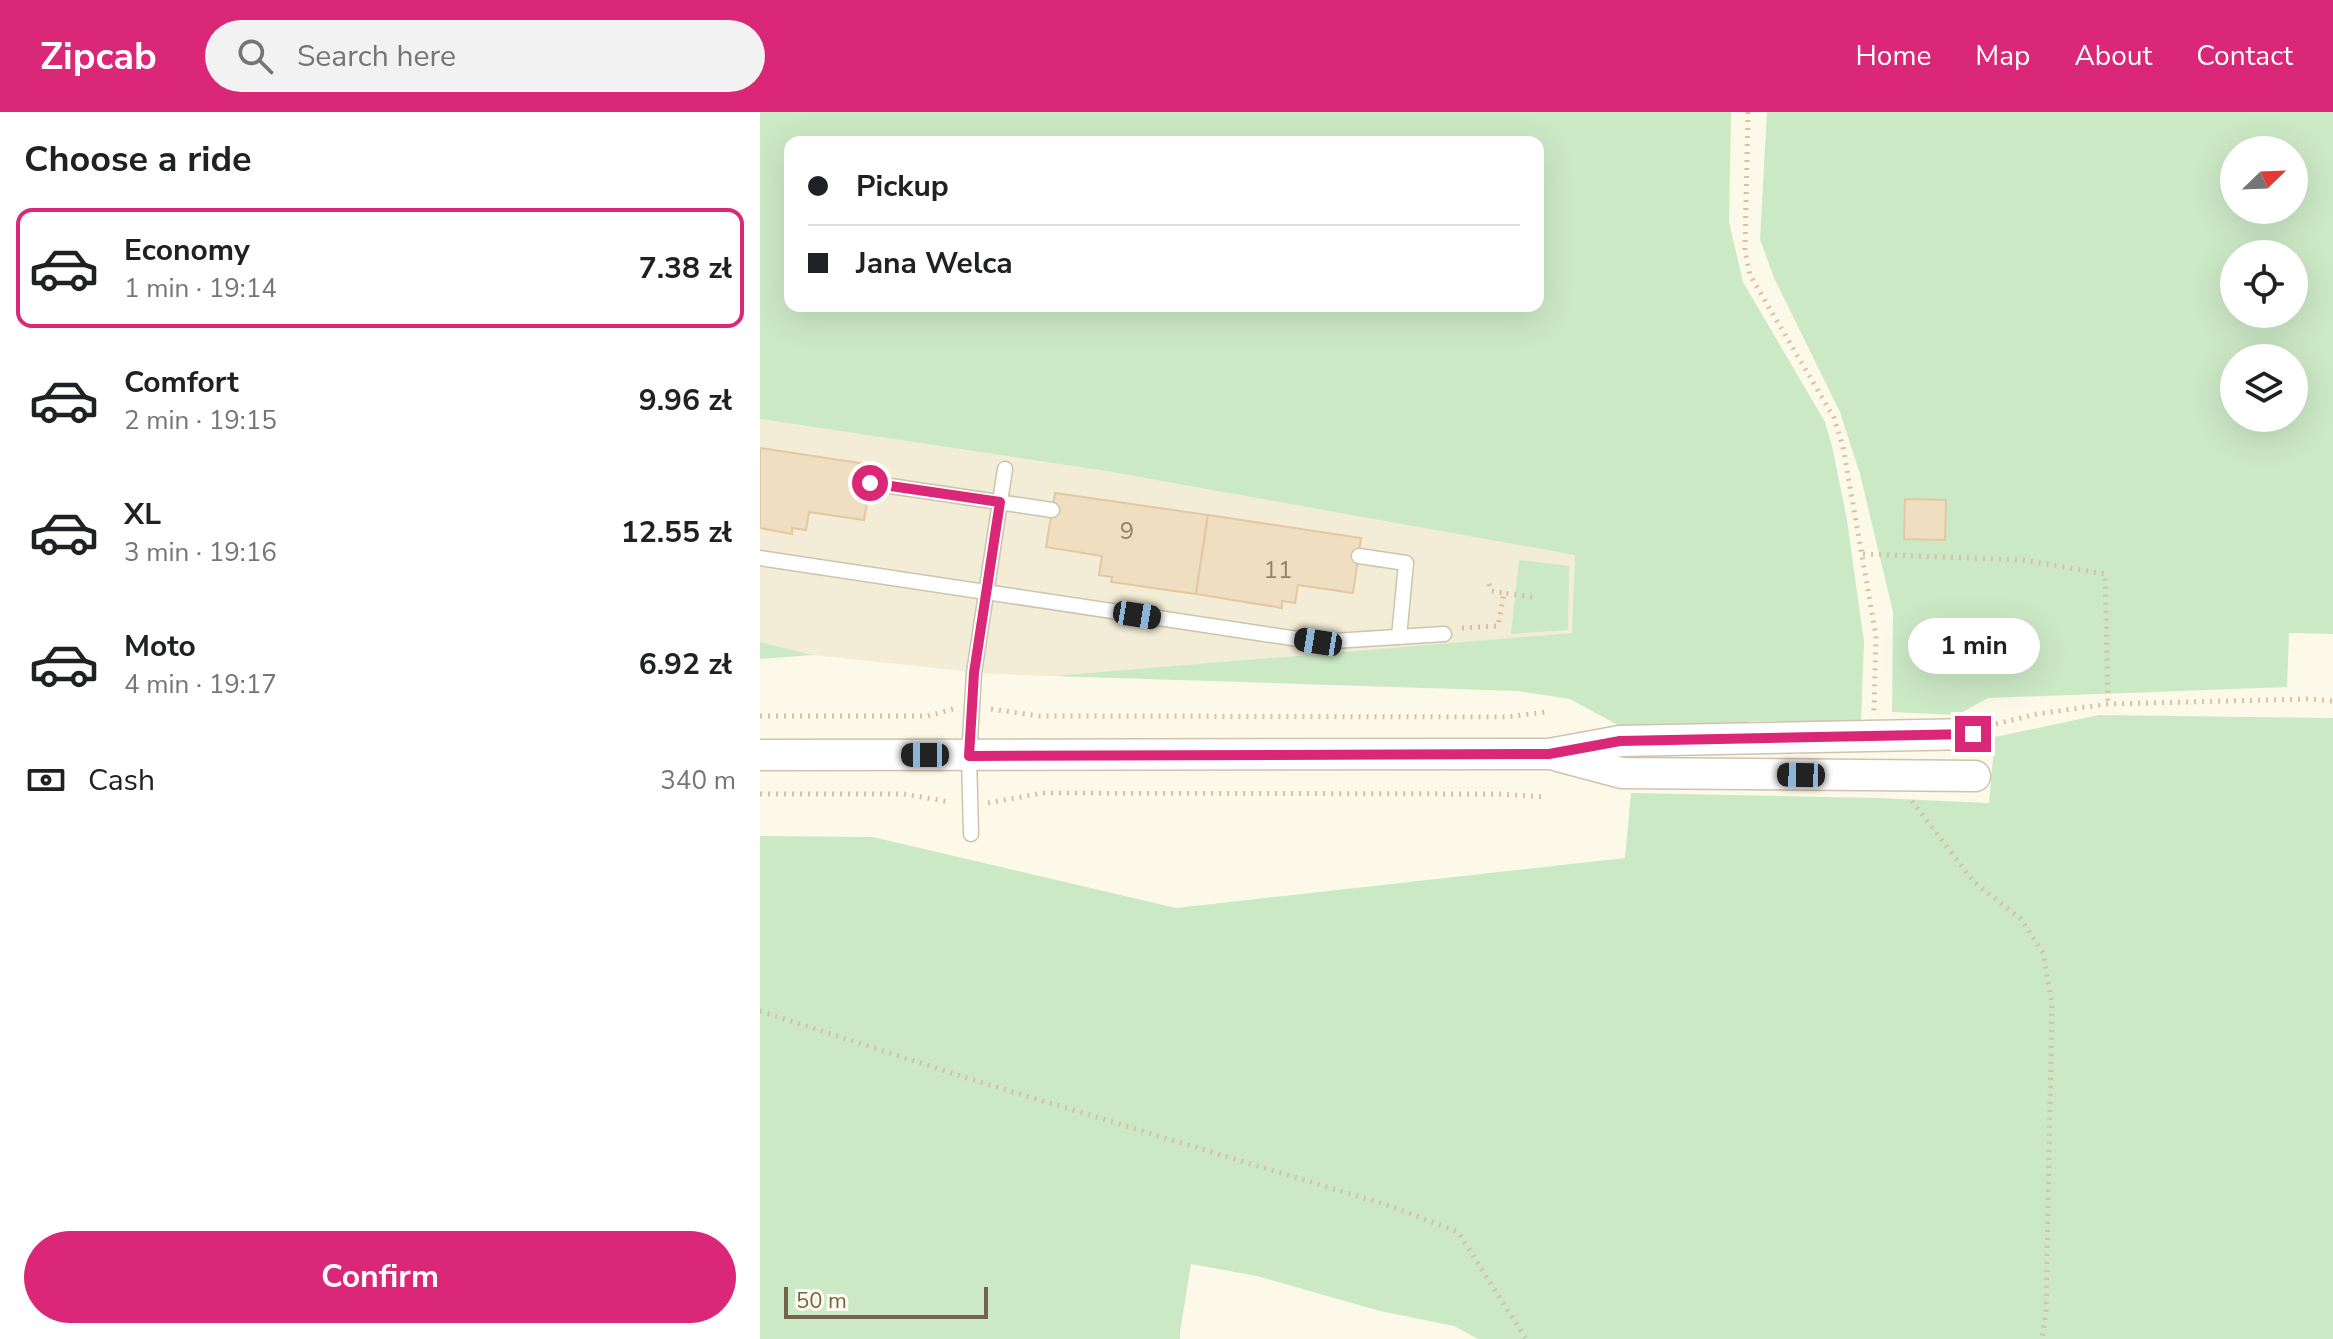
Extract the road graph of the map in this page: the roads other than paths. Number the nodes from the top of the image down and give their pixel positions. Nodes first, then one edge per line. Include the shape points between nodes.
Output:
1 (1005, 469) dead end
2 (870, 483) dead end
3 (1000, 502) junction
4 (1052, 510) dead end
5 (1359, 556) dead end
6 (760, 558) edge
7 (986, 592) junction
8 (1450, 631) road end
9 (1399, 637) junction
10 (1973, 734) road end
11 (1549, 754) junction
12 (760, 755) edge
13 (969, 756) junction
14 (1975, 776) dead end
15 (971, 834) dead end

1 - 3 lane
2 - 3 lane
3 - 4 lane
3 - 7 lane
5 - 9 lane via 1406,563
6 - 7 lane
7 - 9 lane via 1318,642
7 - 13 lane
8 - 9 lane
10 - 11 street via 1620,741
11 - 13 street
11 - 14 street via 1622,773
12 - 13 street
13 - 15 lane

